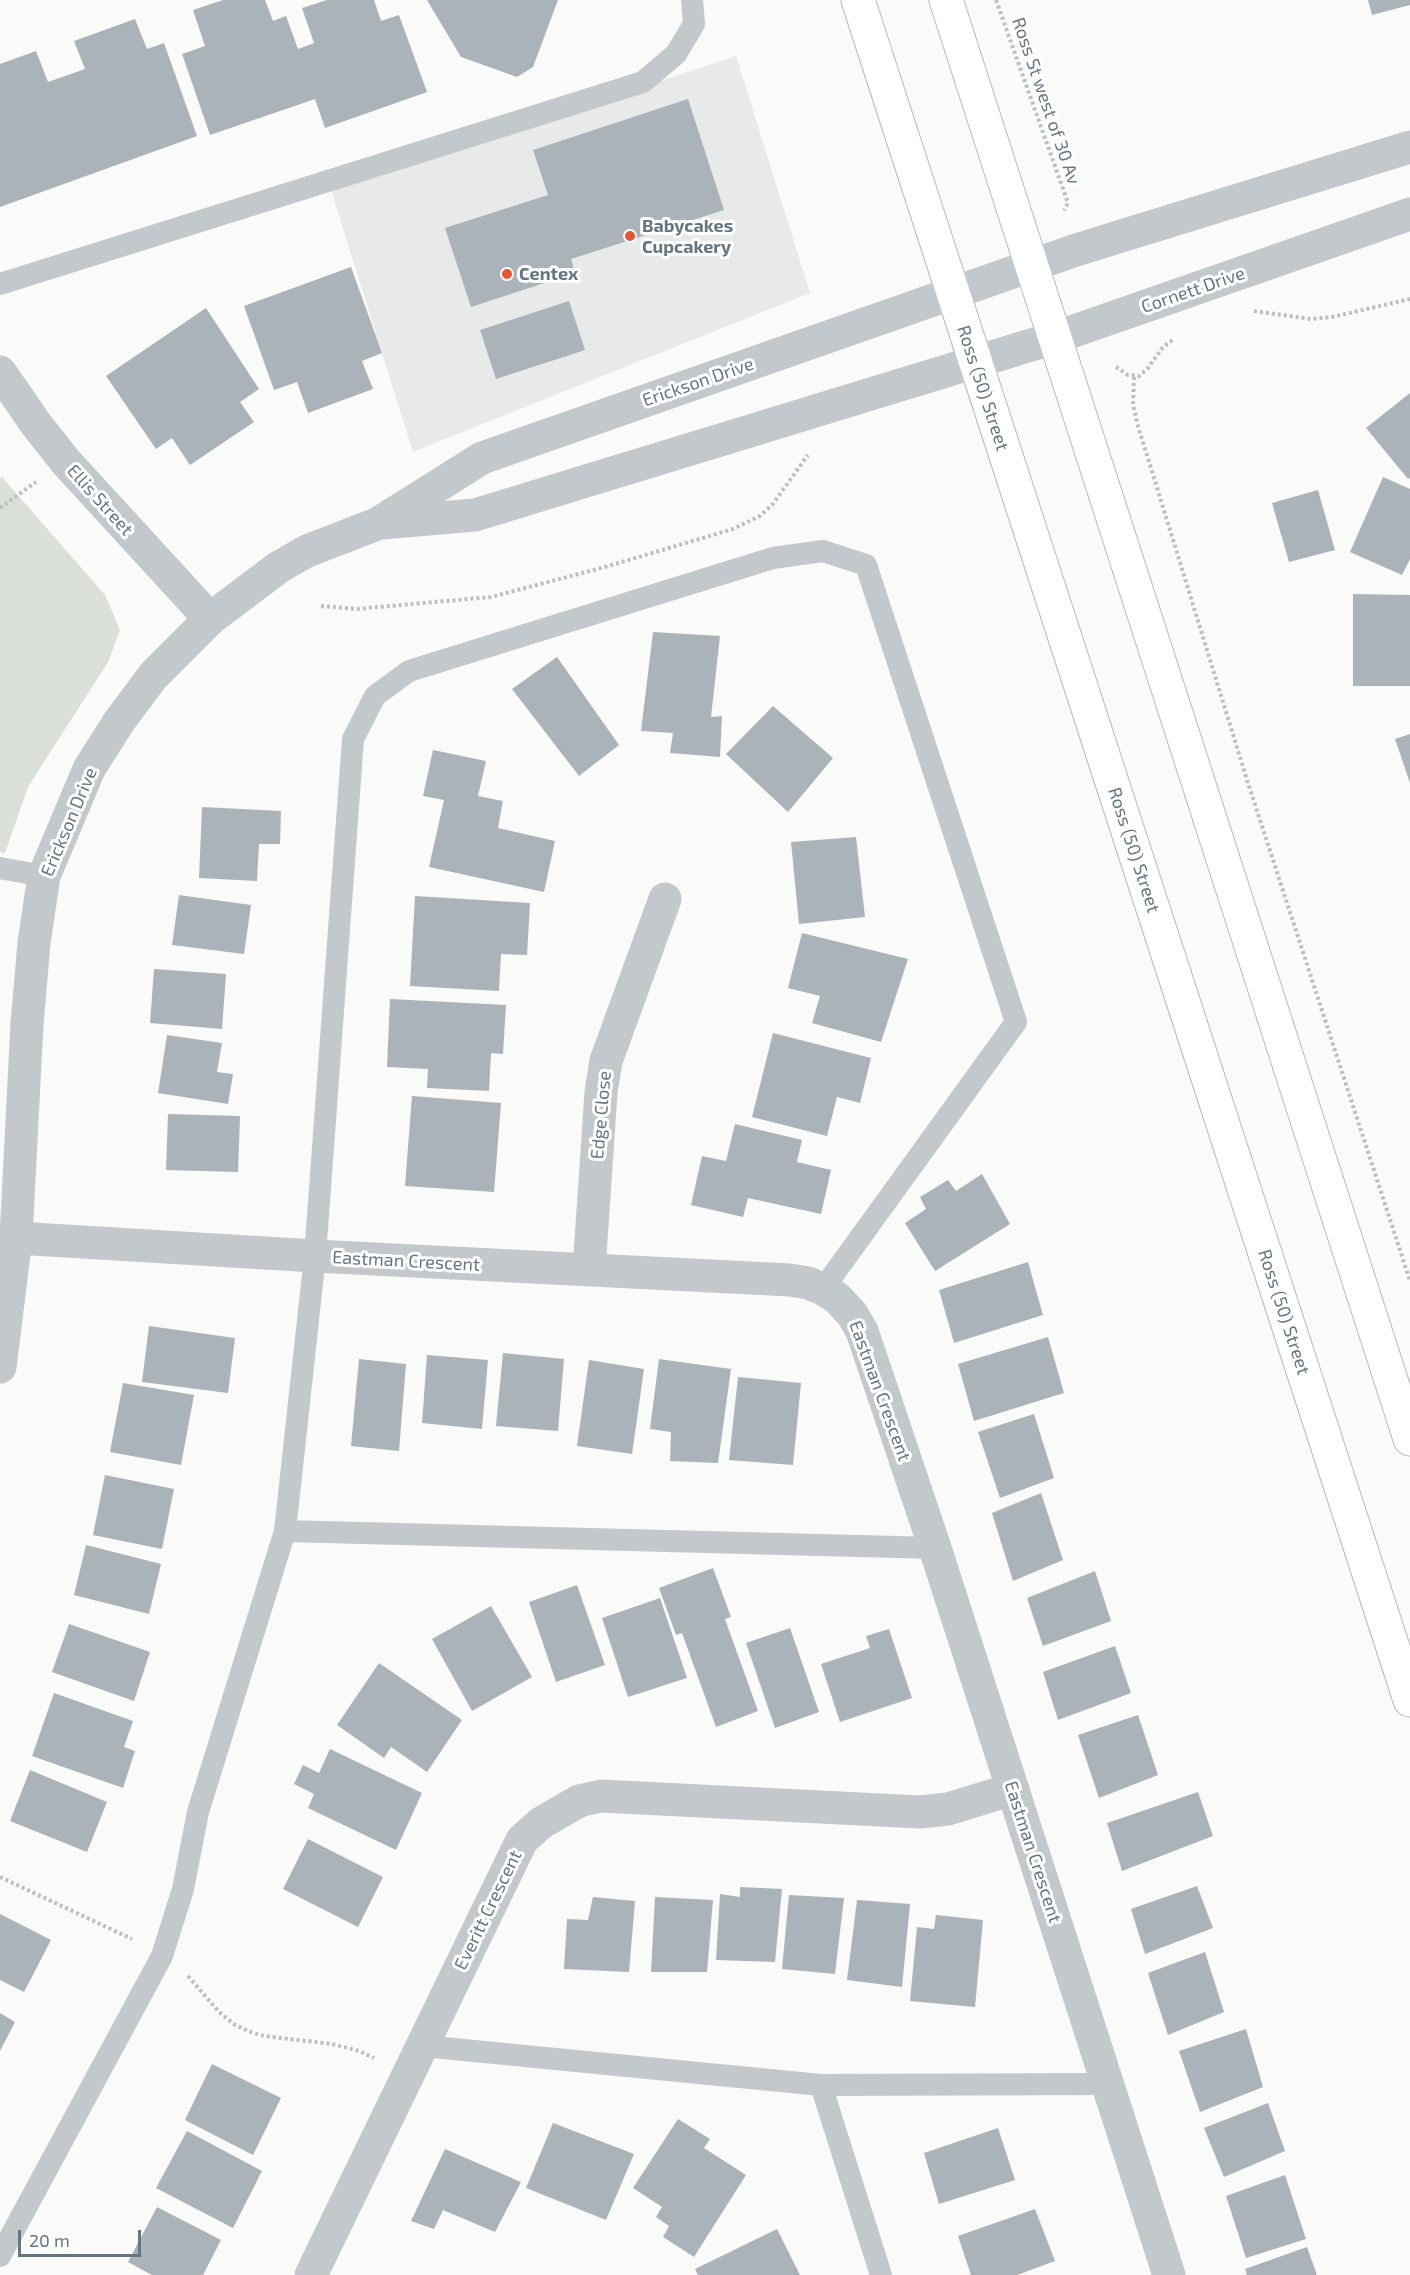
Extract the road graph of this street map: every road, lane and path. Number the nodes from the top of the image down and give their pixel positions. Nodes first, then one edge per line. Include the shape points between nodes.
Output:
1 (692, 0) edge
2 (858, 0) edge
3 (946, 0) edge
4 (996, 0) edge
5 (1410, 147) edge
6 (1064, 210) dead end
7 (1410, 214) edge
8 (1032, 266) junction
9 (0, 284) edge
10 (953, 293) junction
11 (1410, 299) edge
12 (1252, 311) dead end
13 (1181, 335) dead end
14 (1054, 338) junction
15 (974, 361) junction
16 (1116, 367) dead end
17 (0, 372) edge
18 (1134, 376) junction
19 (812, 451) dead end
20 (377, 524) junction
21 (321, 606) dead end
22 (210, 619) junction
23 (0, 868) edge
24 (44, 876) junction
25 (665, 899) dead end
26 (16, 1238) junction
27 (315, 1256) junction
28 (589, 1270) junction
29 (1410, 1281) edge
30 (823, 1288) junction
31 (0, 1367) edge
32 (1410, 1439) edge
33 (285, 1531) junction
34 (935, 1548) junction
35 (1410, 1700) edge
36 (1013, 1789) junction
37 (423, 2046) junction
38 (1108, 2084) junction
39 (821, 2085) junction
40 (0, 2256) edge
41 (311, 2275) edge
42 (881, 2275) edge
43 (1169, 2275) edge

1 - 9 lane via 694,24 676,54 642,82
2 - 10 main road, Ross (50) Street
3 - 8 main road
4 - 6 path, Ross St west of 30 Av via 1068,202
5 - 8 street
7 - 14 street, Cornett Drive
8 - 10 street, Erickson Drive
8 - 14 main road
10 - 15 main road, Ross (50) Street
10 - 20 street, Erickson Drive via 482,458
11 - 12 path via 1332,318
13 - 18 path via 1164,346 1143,373
14 - 15 street, Cornett Drive
14 - 32 main road
15 - 20 street, Erickson Drive via 475,515
15 - 35 main road, Ross (50) Street
16 - 18 path
17 - 22 street, Ellis Street via 66,462
18 - 29 path via 1133,404 1142,437 1247,780
19 - 21 path via 772,505 760,516 733,529 491,597 356,609
20 - 22 street, Erickson Drive via 307,551
22 - 24 street, Erickson Drive via 153,676 118,723 89,769
23 - 24 lane
24 - 26 street, Erickson Drive via 27,1024
25 - 28 street, Edge Close via 606,1061
26 - 27 street, Eastman Crescent
26 - 31 street, Erickson Drive
27 - 28 street, Eastman Crescent
27 - 30 lane via 353,739 375,696 409,671 773,558 823,551 866,565 1016,1022
27 - 33 lane
28 - 30 street, Eastman Crescent via 790,1280
30 - 34 street, Eastman Crescent via 852,1314 862,1331
33 - 34 lane
33 - 40 lane via 198,1812 183,1889 162,1956
34 - 36 street, Eastman Crescent
36 - 37 street, Everitt Crescent via 948,1809 920,1812 601,1796 579,1801 541,1823 522,1840
36 - 38 street, Eastman Crescent
37 - 39 lane
37 - 41 street, Everitt Crescent
38 - 39 lane
38 - 43 street, Eastman Crescent
39 - 42 lane

